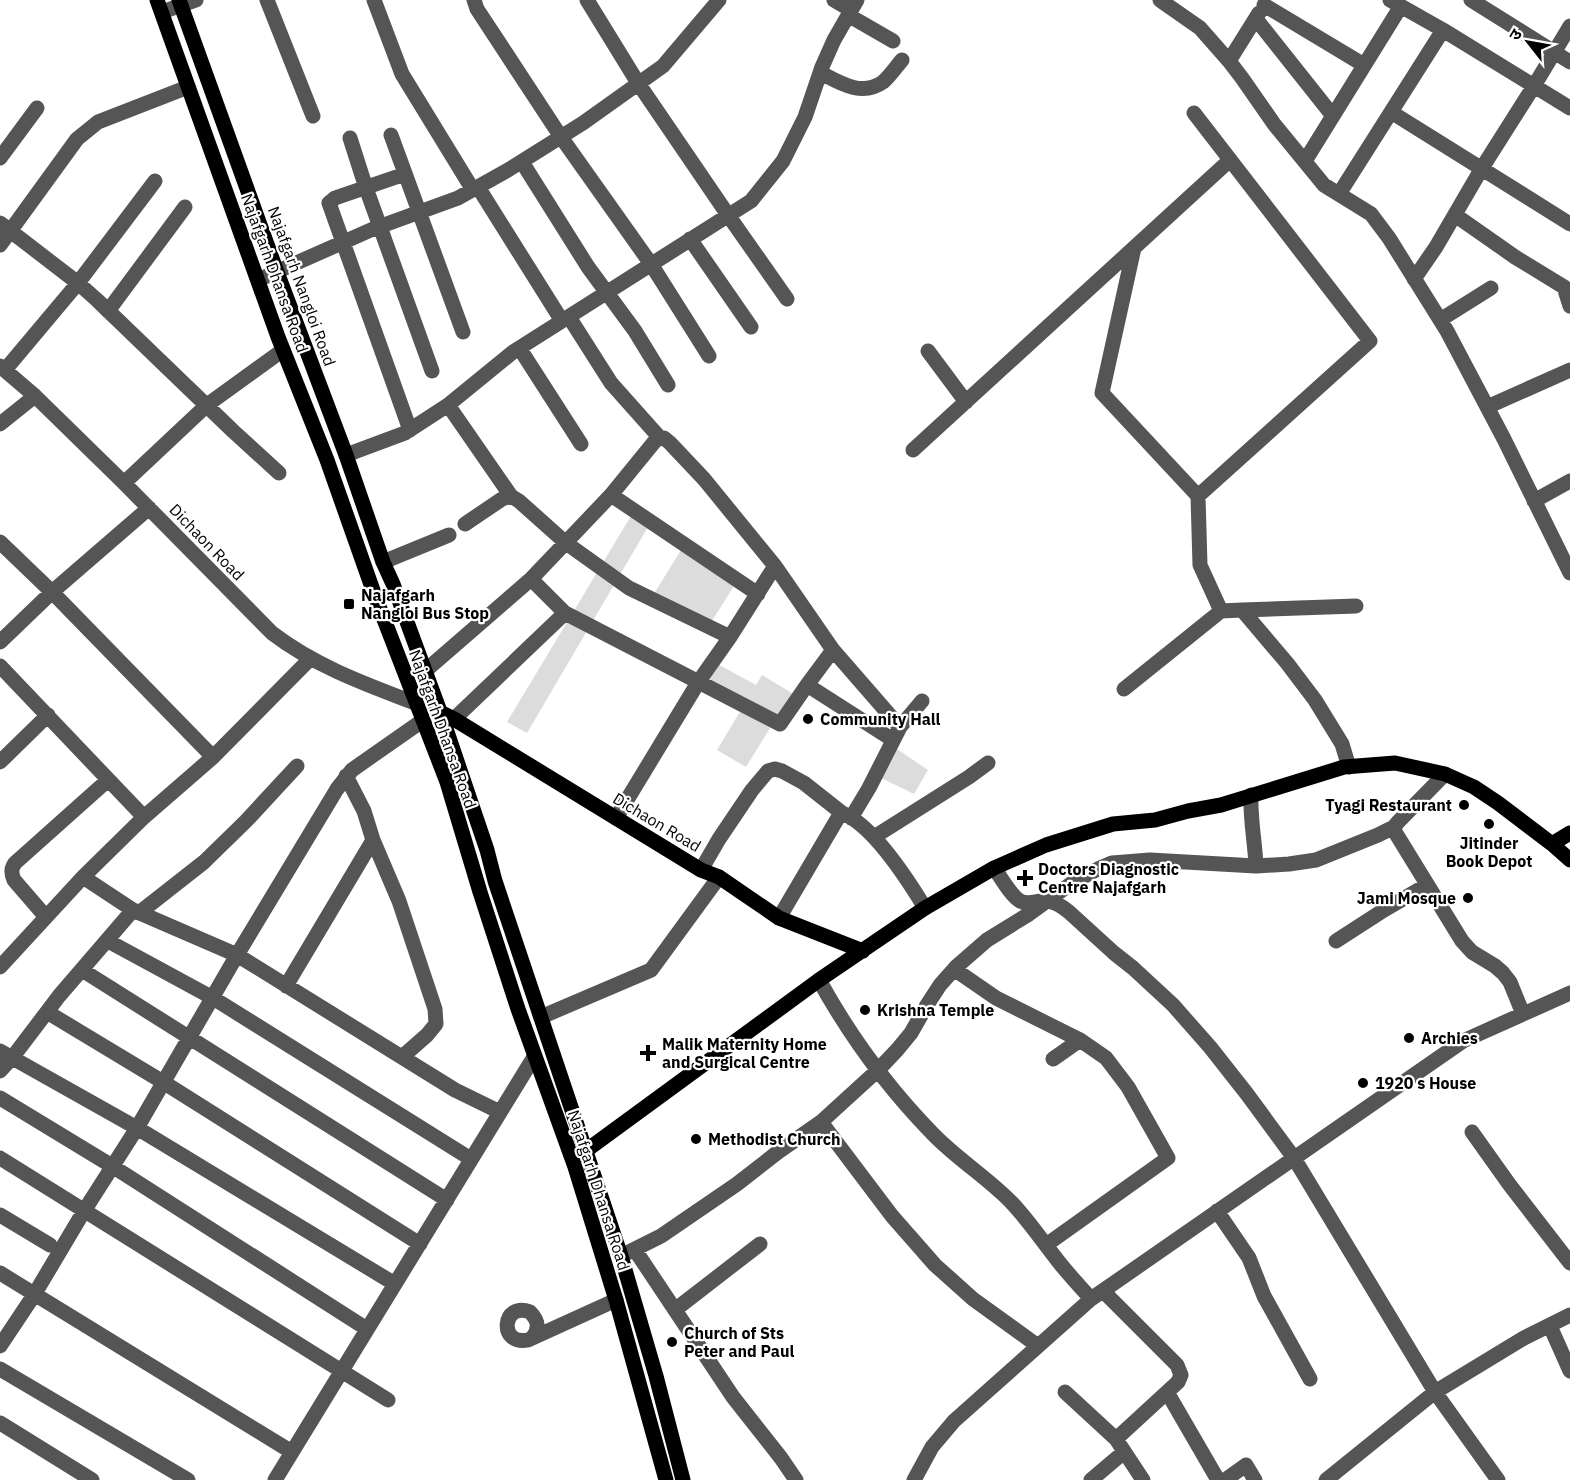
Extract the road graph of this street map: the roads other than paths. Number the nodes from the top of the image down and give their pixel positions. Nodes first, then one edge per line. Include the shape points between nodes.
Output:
1 (196, 0) edge
2 (267, 0) edge
3 (374, 0) edge
4 (474, 0) edge
5 (587, 0) edge
6 (719, 0) edge
7 (834, 0) edge
8 (1161, 0) edge
9 (1470, 0) edge
10 (180, 3) edge
11 (1266, 3) edge
12 (1395, 3) edge
13 (159, 6) edge
14 (852, 8) edge
15 (1256, 19) junction
16 (1570, 26) edge
17 (1443, 30) junction
18 (893, 41) dead end
19 (1555, 52) junction
20 (902, 60) dead end
21 (1229, 61) junction
22 (1570, 62) edge
23 (1364, 65) junction
24 (820, 73) junction
25 (638, 83) junction
26 (1534, 86) junction
27 (188, 87) junction
28 (37, 108) dead end
29 (1570, 108) edge
30 (1391, 112) junction
31 (1194, 113) dead end
32 (312, 116) dead end
33 (1333, 116) junction
34 (391, 135) dead end
35 (561, 136) junction
36 (350, 138) dead end
37 (0, 158) edge
38 (1230, 160) junction
39 (1305, 161) junction
40 (522, 162) junction
41 (1482, 168) junction
42 (405, 174) junction
43 (155, 181) dead end
44 (366, 188) junction
45 (476, 188) junction
46 (1339, 194) junction
47 (185, 207) dead end
48 (418, 212) junction
49 (728, 215) junction
50 (1455, 215) junction
51 (1570, 224) edge
52 (380, 226) junction
53 (5, 228) edge
54 (690, 239) junction
55 (343, 243) junction
56 (0, 245) edge
57 (1134, 248) junction
58 (651, 264) junction
59 (277, 272) junction
60 (1414, 279) junction
61 (258, 280) junction
62 (78, 283) junction
63 (1491, 288) dead end
64 (606, 292) junction
65 (787, 298) dead end
66 (1570, 306) edge
67 (108, 311) junction
68 (566, 319) junction
69 (1440, 320) junction
70 (751, 327) dead end
71 (462, 332) dead end
72 (520, 348) junction
73 (283, 350) junction
74 (928, 351) dead end
75 (709, 356) dead end
76 (2, 368) edge
77 (1570, 370) edge
78 (432, 371) dead end
79 (668, 385) dead end
80 (35, 396) junction
81 (966, 402) junction
82 (207, 405) junction
83 (448, 405) junction
84 (1487, 407) junction
85 (0, 424) edge
86 (410, 430) junction
87 (660, 438) junction
88 (581, 444) dead end
89 (913, 450) dead end
90 (346, 455) junction
91 (279, 473) dead end
92 (1570, 481) edge
93 (124, 483) junction
94 (611, 495) junction
95 (511, 496) junction
96 (1198, 496) junction
97 (1534, 501) junction
98 (149, 508) junction
99 (465, 524) dead end
100 (449, 535) dead end
101 (0, 542) edge
102 (566, 543) junction
103 (383, 562) junction
104 (775, 566) junction
105 (1570, 573) edge
106 (531, 579) junction
107 (52, 592) junction
108 (758, 594) junction
109 (1356, 606) dead end
110 (1242, 610) junction
111 (1221, 611) junction
112 (565, 613) junction
113 (730, 637) junction
114 (0, 642) edge
115 (833, 650) junction
116 (310, 659) junction
117 (0, 666) edge
118 (425, 671) junction
119 (699, 681) junction
120 (807, 685) junction
121 (1124, 689) dead end
122 (922, 701) dead end
123 (415, 703) junction
124 (439, 711) junction
125 (48, 715) junction
126 (454, 719) junction
127 (422, 721) junction
128 (896, 734) junction
129 (213, 757) junction
130 (0, 762) edge
131 (988, 763) dead end
132 (297, 766) dead end
133 (1349, 767) junction
134 (1445, 774) junction
135 (346, 776) junction
136 (108, 780) junction
137 (1251, 795) junction
138 (847, 816) junction
139 (144, 817) junction
140 (616, 818) junction
141 (1394, 827) junction
142 (1570, 833) edge
143 (873, 837) junction
144 (373, 840) junction
145 (1552, 844) junction
146 (1570, 860) edge
147 (0, 862) edge
148 (1256, 866) junction
149 (994, 868) junction
150 (701, 870) junction
151 (11, 874) junction
152 (83, 877) junction
153 (719, 877) junction
154 (1427, 885) junction
155 (1047, 900) junction
156 (925, 908) junction
157 (136, 911) junction
158 (46, 917) junction
159 (779, 918) junction
160 (108, 940) junction
161 (1336, 942) dead end
162 (863, 951) junction
163 (237, 955) junction
164 (2, 959) edge
165 (954, 969) junction
166 (81, 970) junction
167 (819, 980) junction
168 (286, 986) junction
169 (1570, 993) edge
170 (213, 998) junction
171 (48, 1012) junction
172 (1523, 1014) junction
173 (542, 1017) junction
174 (190, 1038) junction
175 (1080, 1040) junction
176 (6, 1054) edge
177 (402, 1057) junction
178 (534, 1057) junction
179 (1053, 1059) dead end
180 (878, 1070) junction
181 (0, 1071) edge
182 (163, 1082) junction
183 (0, 1098) edge
184 (500, 1112) junction
185 (821, 1122) junction
186 (137, 1128) junction
187 (1472, 1132) dead end
188 (587, 1151) junction
189 (0, 1158) edge
190 (1294, 1158) junction
191 (471, 1160) junction
192 (572, 1160) junction
193 (112, 1166) junction
194 (447, 1200) junction
195 (84, 1211) junction
196 (1217, 1211) junction
197 (0, 1215) edge
198 (420, 1244) junction
199 (760, 1244) dead end
200 (50, 1245) dead end
201 (1046, 1245) junction
202 (628, 1253) junction
203 (1570, 1263) edge
204 (0, 1273) edge
205 (395, 1284) junction
206 (34, 1294) junction
207 (1097, 1295) junction
208 (616, 1300) junction
209 (676, 1310) junction
210 (1570, 1315) edge
211 (1550, 1326) junction
212 (368, 1329) junction
213 (533, 1336) dead end
214 (0, 1346) edge
215 (1038, 1346) junction
216 (0, 1369) edge
217 (342, 1371) junction
218 (1570, 1371) edge
219 (1310, 1379) dead end
220 (1065, 1392) dead end
221 (1167, 1392) junction
222 (1435, 1392) junction
223 (388, 1400) dead end
224 (0, 1423) edge
225 (1120, 1446) junction
226 (292, 1452) junction
227 (92, 1480) edge
228 (188, 1480) edge
229 (275, 1480) edge
230 (666, 1480) edge
231 (683, 1480) edge
232 (796, 1480) edge
233 (914, 1480) edge
234 (1090, 1480) edge
235 (1143, 1480) edge
236 (1218, 1480) edge
237 (1225, 1480) edge
238 (1255, 1480) edge
239 (1326, 1480) edge
240 (1498, 1480) edge

1 - 10 street
2 - 32 street
3 - 45 street via 402,74
4 - 35 street
5 - 25 street
6 - 25 street via 663,66
7 - 14 street
8 - 21 street via 1200,28
9 - 19 street
10 - 13 street
10 - 59 main road, Najafgarh Nangloi Road
11 - 15 street
11 - 23 street
12 - 17 street
12 - 23 street
13 - 27 main road, Najafgarh Dhansa Road
14 - 18 street
14 - 24 street
15 - 21 street
15 - 33 street
16 - 19 street
17 - 26 street
17 - 30 street
19 - 22 street
19 - 26 street
20 - 24 street via 871,88 849,87
21 - 39 street
23 - 33 street
24 - 49 street via 806,117 783,161 752,201
25 - 35 street
25 - 49 street
26 - 29 street
26 - 41 street
27 - 53 street via 98,122 85,132
27 - 61 main road, Najafgarh Dhansa Road
28 - 37 street
30 - 41 street
30 - 46 street
31 - 38 street
33 - 39 street
34 - 42 street
35 - 40 street
35 - 58 street
36 - 44 street
38 - 57 street
38 - 96 street via 1370,341
39 - 46 street via 1324,185
40 - 45 street
40 - 64 street
41 - 50 street
41 - 51 street
42 - 44 street
42 - 48 street
43 - 62 street
44 - 52 street
44 - 55 street via 329,203
45 - 48 street
45 - 68 street
46 - 60 street via 1371,214
47 - 67 street
48 - 52 street
48 - 71 street
49 - 54 street
49 - 65 street
50 - 60 street
50 - 66 street via 1564,287
52 - 55 street
52 - 78 street
53 - 56 street
53 - 62 street
54 - 58 street
54 - 70 street
55 - 59 street
55 - 86 street
57 - 81 street
57 - 96 street via 1102,393
58 - 64 street
58 - 75 street
59 - 61 street
59 - 90 main road, Najafgarh Nangloi Road
60 - 69 street
61 - 73 main road, Najafgarh Dhansa Road
62 - 67 street
62 - 76 street
63 - 69 street
64 - 68 street
64 - 79 street
67 - 82 street
68 - 72 street
68 - 87 street via 611,383
69 - 84 street
72 - 83 street
72 - 88 street
73 - 82 street
73 - 123 main road, Najafgarh Dhansa Road
74 - 81 street
76 - 80 street, Dichaon Road
77 - 84 street
80 - 85 street
80 - 93 street, Dichaon Road
81 - 89 street
82 - 91 street
82 - 93 street
83 - 86 street
83 - 95 street
84 - 97 street
86 - 90 street
87 - 94 street
87 - 104 street via 670,442 704,479
90 - 103 main road, Najafgarh Nangloi Road
92 - 97 street
93 - 98 street, Dichaon Road
94 - 102 street
94 - 108 street
95 - 99 street
95 - 102 street
96 - 111 street via 1200,565
97 - 105 street
98 - 107 street
98 - 116 street, Dichaon Road via 262,624
100 - 103 street
101 - 107 street
102 - 106 street
102 - 113 street via 629,588
103 - 118 main road, Najafgarh Nangloi Road
104 - 108 street
104 - 115 street
106 - 112 street
106 - 118 street
107 - 114 street
107 - 129 street
108 - 113 street
109 - 110 street
110 - 111 street
110 - 133 street via 1316,700 1342,744
111 - 121 street
112 - 119 street
112 - 126 street
113 - 119 street
115 - 120 street
115 - 128 street
116 - 123 street, Dichaon Road
116 - 129 street
117 - 125 street
118 - 124 main road, Najafgarh Nangloi Road
119 - 120 street via 780,724
119 - 140 street
120 - 128 street
122 - 128 street
123 - 124 main road, Dichaon Road
123 - 127 main road, Najafgarh Dhansa Road
124 - 126 main road, Dichaon Road
124 - 173 main road, Najafgarh Nangloi Road
125 - 130 street
125 - 136 street
126 - 140 main road, Dichaon Road
127 - 135 street
127 - 178 main road, Najafgarh Dhansa Road via 447,782
128 - 138 street via 869,788
129 - 139 street
131 - 143 street
132 - 157 street via 204,862
133 - 134 main road via 1395,763
133 - 137 main road
134 - 141 street
134 - 145 main road via 1474,787
135 - 144 street
135 - 163 street
136 - 139 street
136 - 151 street via 15,862
137 - 148 street
137 - 149 main road via 1155,820 1113,824 1046,844
138 - 143 street
138 - 150 street via 804,783 782,771 768,771
138 - 159 street via 839,816
139 - 152 street
140 - 150 main road, Dichaon Road
141 - 148 street via 1316,860
141 - 154 street
142 - 145 main road
143 - 156 street
144 - 168 street
144 - 177 street via 399,901 435,1009 436,1024
145 - 146 main road
147 - 151 street
148 - 155 street via 1112,863
149 - 155 street via 1020,901 1030,904
149 - 156 main road
150 - 153 main road, Dichaon Road
151 - 158 street
152 - 157 street
152 - 158 street
153 - 159 main road, Dichaon Road
153 - 173 street via 651,970
154 - 161 street
154 - 172 street via 1462,941 1510,982
155 - 165 street via 987,940
155 - 190 street via 1069,912 1173,1005
156 - 162 main road
157 - 160 street
157 - 163 street
158 - 164 street
159 - 162 main road, Dichaon Road
160 - 166 street
160 - 170 street
162 - 167 main road
163 - 168 street
163 - 170 street
165 - 175 street via 996,998
165 - 180 street via 911,1033
166 - 171 street
166 - 174 street
167 - 180 street
167 - 188 main road
168 - 177 street
169 - 172 street
170 - 174 street
170 - 191 street
171 - 176 street
171 - 182 street
172 - 190 street via 1463,1041
173 - 188 main road, Najafgarh Nangloi Road
174 - 182 street
174 - 194 street
175 - 179 street
175 - 201 street via 1106,1058 1123,1080 1168,1158
176 - 181 street
176 - 186 street
177 - 184 street
178 - 184 street
178 - 192 main road, Najafgarh Dhansa Road
180 - 185 street
180 - 201 street via 934,1135 1013,1203
182 - 186 street
182 - 198 street
183 - 193 street
184 - 191 street
185 - 202 street via 661,1236
185 - 215 street via 892,1216 935,1265 973,1299
186 - 193 street
186 - 205 street
187 - 203 street
188 - 192 main road
188 - 202 main road, Najafgarh Nangloi Road
189 - 195 street
190 - 196 street
190 - 222 street
191 - 194 street
192 - 208 main road, Najafgarh Dhansa Road
193 - 195 street
193 - 212 street
194 - 198 street
195 - 206 street
195 - 217 street
196 - 207 street
196 - 219 street via 1249,1258 1264,1296
197 - 200 street
198 - 205 street
199 - 209 street
201 - 207 street
202 - 209 street
202 - 231 main road, Najafgarh Nangloi Road
204 - 206 street
205 - 212 street
206 - 214 street
206 - 226 street
207 - 215 street
207 - 221 street via 1177,1365 1181,1375
208 - 213 street
208 - 230 main road, Najafgarh Dhansa Road
209 - 232 street
210 - 211 street
211 - 218 street
211 - 222 street
212 - 217 street
215 - 233 street via 954,1421 932,1448
216 - 228 street
217 - 223 street
217 - 226 street
220 - 225 street
221 - 225 street
221 - 236 street
222 - 239 street
222 - 240 street
224 - 227 street
225 - 234 street
225 - 235 street
226 - 229 street
237 - 238 street via 1246,1465

